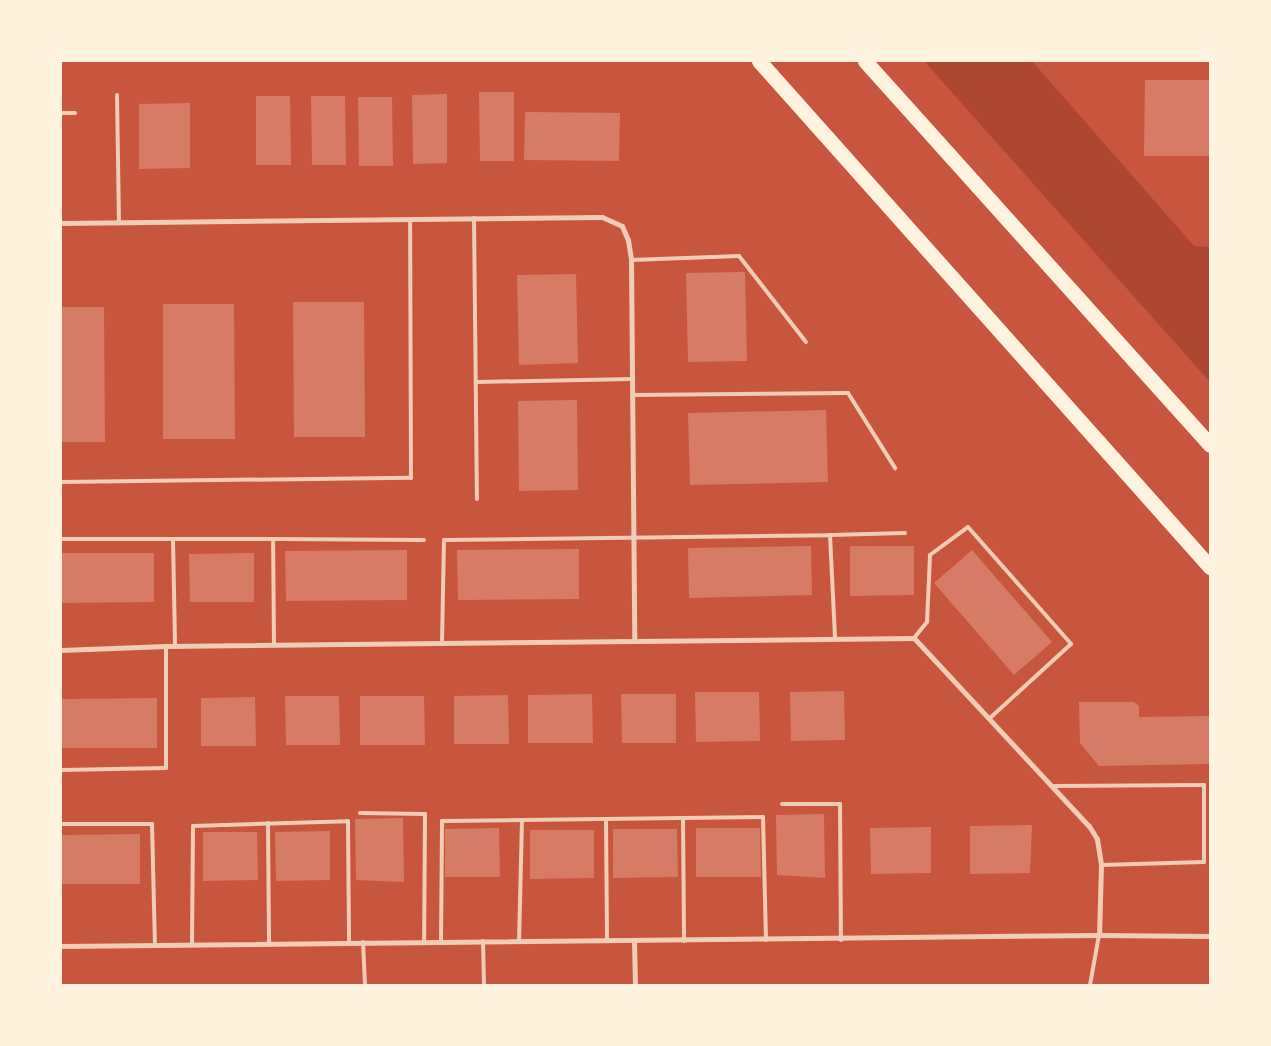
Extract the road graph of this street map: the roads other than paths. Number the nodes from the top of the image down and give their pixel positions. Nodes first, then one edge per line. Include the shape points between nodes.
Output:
1 (759, 61) edge
2 (866, 61) edge
3 (117, 95) dead end
4 (61, 113) edge
5 (75, 113) dead end
6 (474, 218) junction
7 (410, 219) junction
8 (119, 222) junction
9 (61, 223) edge
10 (631, 260) junction
11 (806, 342) dead end
12 (632, 379) junction
13 (476, 382) junction
14 (632, 395) junction
15 (1209, 444) edge
16 (894, 468) dead end
17 (61, 482) edge
18 (477, 499) dead end
19 (905, 533) dead end
20 (830, 535) junction
21 (61, 539) edge
22 (173, 539) junction
23 (273, 539) junction
24 (424, 540) dead end
25 (634, 540) junction
26 (1209, 566) edge
27 (914, 638) junction
28 (834, 639) junction
29 (634, 641) junction
30 (442, 643) junction
31 (274, 645) junction
32 (166, 646) junction
33 (175, 646) junction
34 (61, 650) edge
35 (990, 718) junction
36 (61, 770) edge
37 (1052, 786) junction
38 (782, 804) dead end
39 (360, 813) dead end
40 (683, 818) junction
41 (522, 820) junction
42 (606, 820) junction
43 (268, 823) junction
44 (61, 824) edge
45 (1101, 865) junction
46 (1098, 935) junction
47 (1210, 936) edge
48 (684, 940) junction
49 (766, 940) junction
50 (841, 940) junction
51 (483, 941) junction
52 (519, 941) junction
53 (607, 941) junction
54 (634, 941) junction
55 (348, 942) junction
56 (363, 942) junction
57 (424, 942) junction
58 (441, 942) junction
59 (155, 943) junction
60 (192, 943) junction
61 (269, 943) junction
62 (61, 946) edge
63 (365, 985) edge
64 (484, 985) edge
65 (635, 985) edge
66 (1090, 985) edge

1 - 26 highway
2 - 15 highway
3 - 8 lane
4 - 5 lane
6 - 7 street
6 - 10 street via 602,217 622,226
6 - 13 lane
7 - 8 street
7 - 17 lane via 411,478
8 - 9 street
10 - 11 lane via 739,256
10 - 12 street
12 - 13 lane
12 - 14 street
13 - 18 lane
14 - 16 lane via 848,393
14 - 25 street
19 - 20 lane
20 - 25 lane
20 - 28 lane
21 - 22 lane
22 - 23 lane
22 - 33 lane
23 - 24 lane
23 - 31 lane
25 - 29 street
25 - 30 lane via 444,540
27 - 28 street
27 - 35 street
27 - 35 lane via 926,622 930,555 968,527 1071,644
28 - 29 street
29 - 30 street
30 - 31 street
31 - 33 street
32 - 33 street
32 - 34 street
32 - 36 lane via 166,768
35 - 37 street
37 - 45 street via 1090,826 1097,839
37 - 45 lane via 1204,785 1204,862
38 - 50 lane via 840,804
39 - 57 lane via 425,814
40 - 42 lane
40 - 48 lane
40 - 49 lane via 764,817
41 - 42 lane
41 - 52 lane
41 - 58 lane via 442,821
42 - 53 lane
43 - 55 lane via 348,821
43 - 60 lane via 193,826
43 - 61 lane
44 - 59 lane via 152,824
45 - 46 street
46 - 47 street
46 - 50 street
46 - 66 lane
48 - 49 street
48 - 54 street
49 - 50 street
51 - 52 street
51 - 58 street
51 - 64 lane
52 - 53 street
53 - 54 street
54 - 65 street
55 - 56 street
55 - 61 street
56 - 57 street
56 - 63 lane
57 - 58 street
59 - 60 street
59 - 62 street
60 - 61 street

